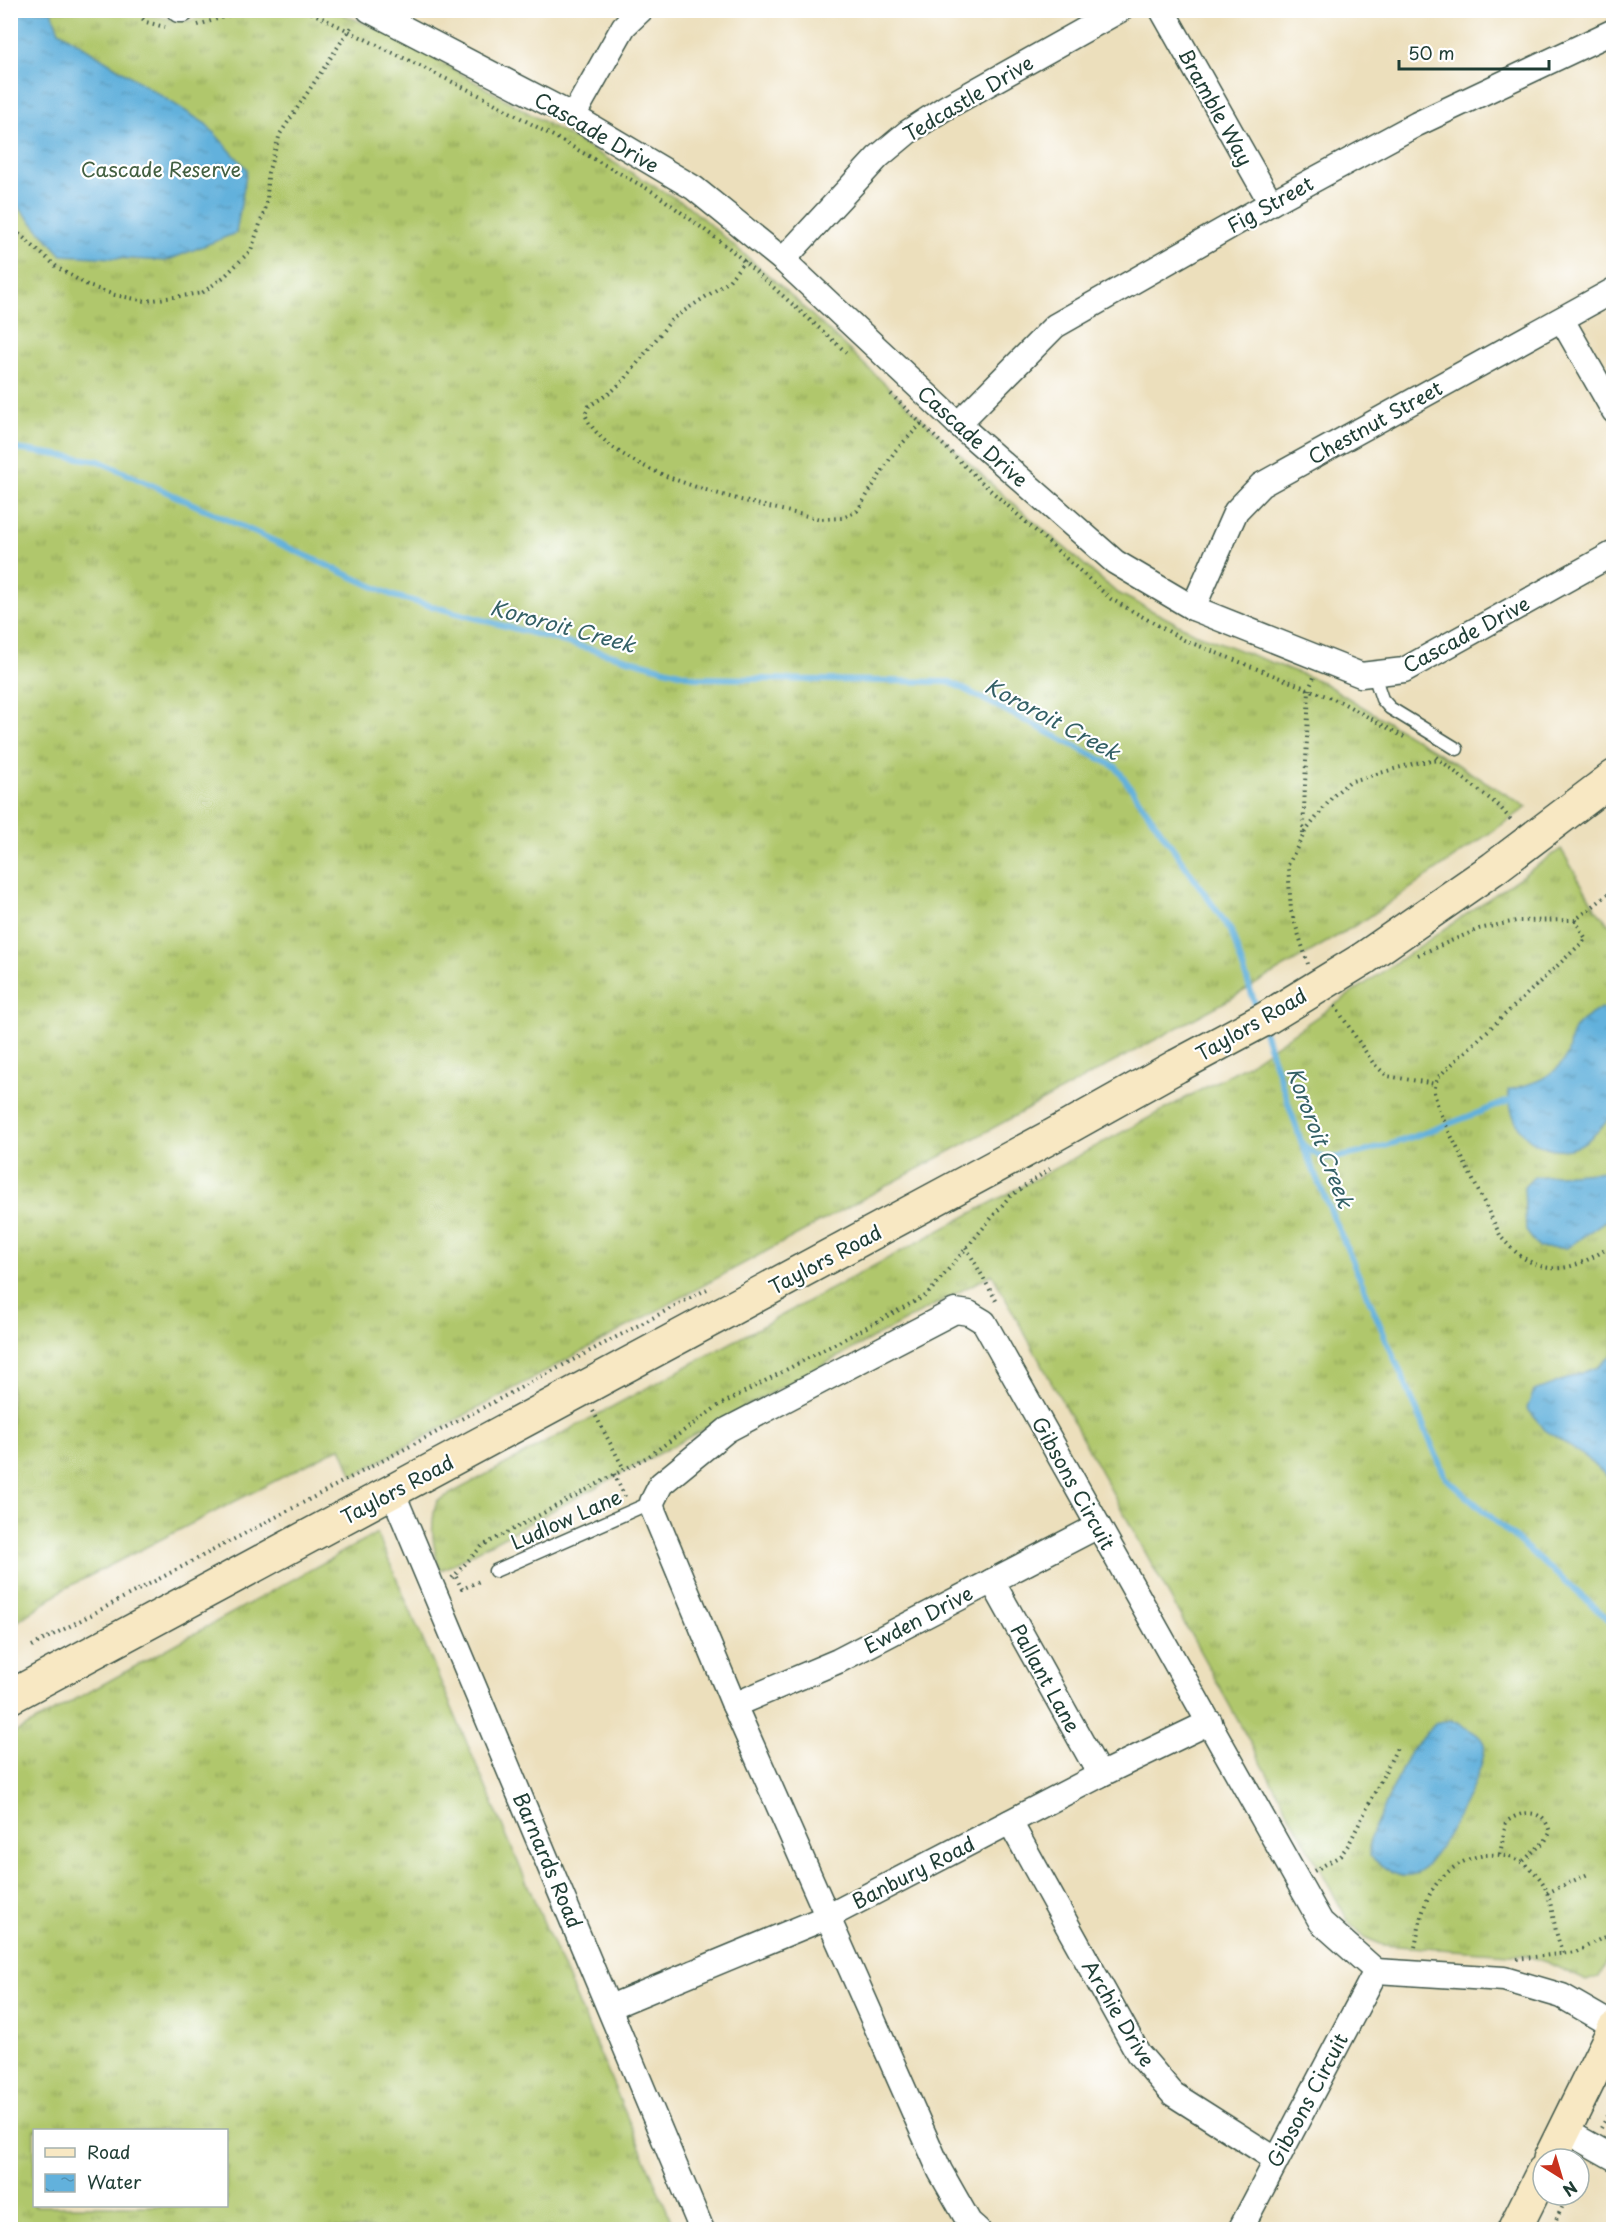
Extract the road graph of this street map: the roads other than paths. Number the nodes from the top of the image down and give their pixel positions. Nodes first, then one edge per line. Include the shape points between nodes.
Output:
1 (641, 10) edge
2 (1120, 10) edge
3 (1162, 10) edge
4 (363, 14) edge
5 (1614, 31) edge
6 (573, 116) junction
7 (1271, 203) junction
8 (783, 260) junction
9 (1614, 290) edge
10 (1562, 320) junction
11 (1614, 411) edge
12 (958, 424) junction
13 (1614, 553) edge
14 (1192, 608) junction
15 (1374, 675) junction
16 (1457, 749) dead end
17 (1614, 777) edge
18 (392, 1491) junction
19 (642, 1506) junction
20 (1098, 1526) junction
21 (495, 1571) road end
22 (992, 1581) junction
23 (10, 1697) edge
24 (734, 1705) junction
25 (1210, 1722) junction
26 (1100, 1775) junction
27 (1010, 1822) junction
28 (826, 1917) junction
29 (1376, 1971) junction
30 (610, 2007) junction
31 (1614, 2028) edge
32 (1564, 2130) junction
33 (1556, 2147) edge
34 (1614, 2158) edge
35 (1275, 2159) junction
36 (1531, 2196) edge
37 (702, 2229) edge
38 (978, 2229) edge
39 (1240, 2229) edge
40 (1514, 2229) edge

1 - 6 street via 624,26
2 - 8 street, Tedcastle Drive via 908,132 878,158
3 - 7 street, Bramble Way
4 - 6 street, Cascade Drive
5 - 7 street, Fig Street via 1417,124
6 - 8 street, Cascade Drive via 694,188
7 - 12 street, Fig Street via 1055,326
8 - 12 street, Cascade Drive
9 - 10 street, Chestnut Street
10 - 11 street
10 - 14 street, Chestnut Street via 1261,485 1236,511
12 - 14 street, Cascade Drive via 1115,562
13 - 15 street, Cascade Drive via 1404,670
14 - 15 street, Cascade Drive via 1361,675
15 - 16 lane via 1382,699 1390,708
17 - 18 street, Taylors Road, bridge via 1494,868 1363,959 1265,1019
18 - 23 street, Taylors Road
18 - 30 street, Barnards Road
19 - 20 street, Gibsons Circuit via 661,1484 727,1430 955,1311 969,1313 984,1322
19 - 21 lane, Ludlow Lane
19 - 24 street via 653,1510
20 - 22 street, Ewden Drive
20 - 25 street, Gibsons Circuit
22 - 24 street, Ewden Drive via 838,1661
22 - 26 street, Pallant Lane
24 - 28 street
25 - 26 street, Banbury Road
25 - 29 street, Gibsons Circuit via 1321,1922
26 - 27 street, Banbury Road
27 - 28 street, Banbury Road
27 - 35 street, Archie Drive via 1138,2053 1173,2094
28 - 30 street, Banbury Road
28 - 38 street via 940,2171 969,2222
29 - 31 street via 1504,1979 1563,1996
29 - 35 street, Gibsons Circuit
30 - 37 street, Barnards Road
31 - 32 street
32 - 33 street
32 - 34 street
35 - 39 street, Gibsons Circuit
36 - 40 street

